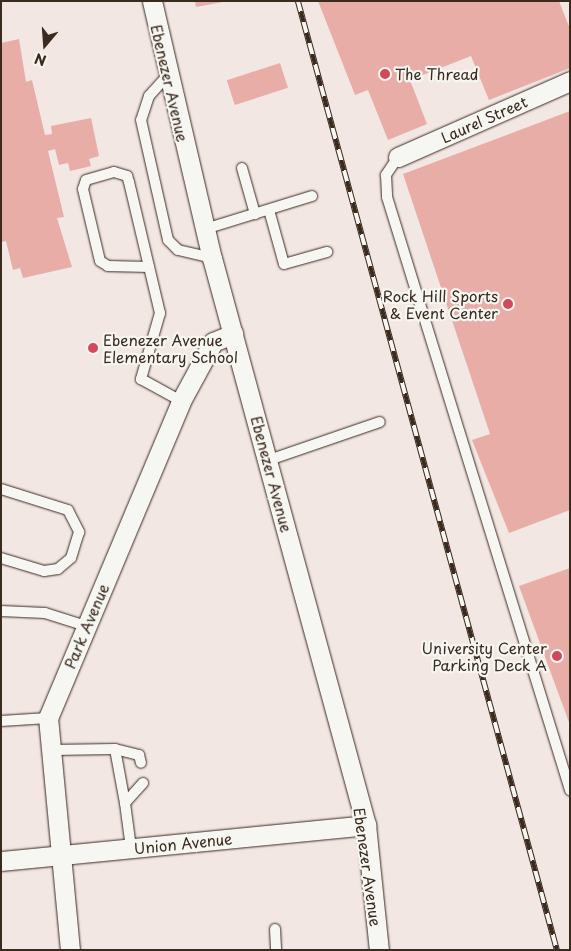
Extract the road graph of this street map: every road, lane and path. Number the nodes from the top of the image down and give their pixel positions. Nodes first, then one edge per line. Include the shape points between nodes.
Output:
1 (152, 1) edge
2 (167, 76) junction
3 (570, 81) edge
4 (398, 157) joint
5 (242, 168) dead end
6 (312, 196) dead end
7 (269, 210) junction
8 (255, 214) junction
9 (205, 229) junction
10 (327, 252) dead end
11 (212, 258) junction
12 (149, 267) junction
13 (233, 334) junction
14 (181, 402) junction
15 (380, 422) dead end
16 (269, 460) junction
17 (1, 489) edge
18 (1, 558) edge
19 (1, 611) edge
20 (86, 626) junction
21 (48, 718) junction
22 (1, 721) edge
23 (115, 749) junction
24 (51, 750) junction
25 (141, 763) dead end
26 (142, 783) dead end
27 (570, 790) edge
28 (125, 803) junction
29 (366, 825) junction
30 (131, 848) junction
31 (60, 855) junction
32 (1, 861) edge
33 (275, 929) dead end
34 (70, 950) edge
35 (276, 950) edge
36 (379, 950) edge

1 - 2 street, Ebenezer Avenue
2 - 9 street, Ebenezer Avenue
2 - 11 lane via 149,96 141,120 168,240 178,250
3 - 4 street, Laurel Street
4 - 27 lane via 386,175 387,196
5 - 8 lane
6 - 7 lane
7 - 8 lane
7 - 10 lane via 284,264
8 - 9 lane
9 - 11 street, Ebenezer Avenue
11 - 13 street, Ebenezer Avenue
12 - 12 lane via 108,266 100,261 83,189 86,180 114,172 127,176
12 - 14 lane via 160,320 141,379
13 - 14 street, Park Avenue via 213,342
13 - 16 street, Ebenezer Avenue
14 - 20 street, Park Avenue
15 - 16 lane
16 - 29 street, Ebenezer Avenue
17 - 18 lane via 68,510 79,532 71,558 58,569 44,571
19 - 20 lane via 45,613
20 - 21 street, Park Avenue
21 - 22 lane
21 - 24 street, Park Avenue
23 - 24 lane
23 - 25 lane via 139,755
23 - 28 lane
24 - 31 street, Park Avenue
26 - 28 lane
28 - 30 lane
29 - 30 street, Union Avenue
29 - 36 street, Ebenezer Avenue
30 - 31 street, Union Avenue
31 - 32 street, Union Avenue
31 - 34 street, Park Avenue
33 - 35 lane

